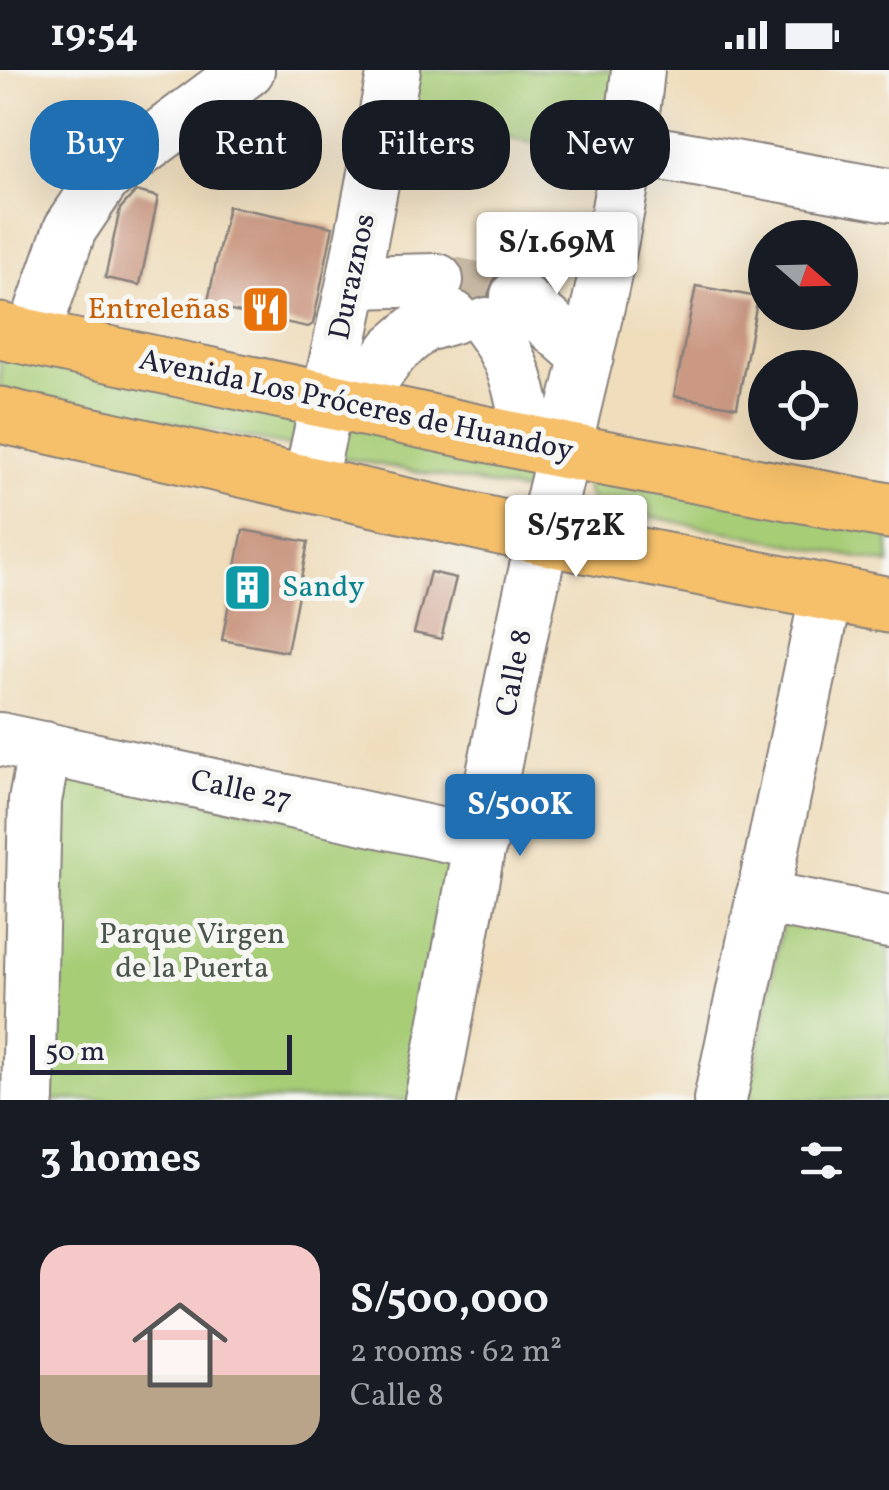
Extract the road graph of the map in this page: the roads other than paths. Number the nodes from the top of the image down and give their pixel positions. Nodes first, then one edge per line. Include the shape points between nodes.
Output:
1 (248, 70) edge
2 (394, 70) edge
3 (638, 70) edge
4 (635, 100) edge
5 (670, 155) edge
6 (621, 190) edge
7 (889, 195) edge
8 (353, 282) junction
9 (473, 304) junction
10 (16, 335) edge
11 (587, 357) junction
12 (339, 403) junction
13 (0, 415) edge
14 (548, 447) junction
15 (309, 484) junction
16 (889, 511) edge
17 (545, 537) junction
18 (827, 592) junction
19 (889, 605) edge
20 (23, 744) edge
21 (481, 843) junction
22 (762, 897) junction
23 (889, 922) edge
24 (28, 1100) edge
25 (431, 1100) edge
26 (720, 1100) edge

1 - 10 street via 104,177
2 - 8 street, Duraznos
3 - 4 street, Calle 8
5 - 7 street
6 - 11 street, Calle 8
8 - 9 street
8 - 12 street, Duraznos
9 - 11 street
9 - 12 street via 422,326
9 - 14 street via 506,349
10 - 12 main road, Avenida Los Próceres de Huandoy
11 - 14 street, Calle 8
12 - 14 main road, Avenida Los Próceres de Huandoy
12 - 15 street, Duraznos
13 - 15 main road
14 - 16 main road, Avenida Los Próceres de Huandoy
14 - 17 street, Calle 8
15 - 17 main road
17 - 18 main road
17 - 21 street, Calle 8
18 - 19 main road
18 - 22 street
20 - 21 street, Calle 27
20 - 24 street via 36,801
21 - 25 street, Calle 8
22 - 23 street
22 - 26 street

